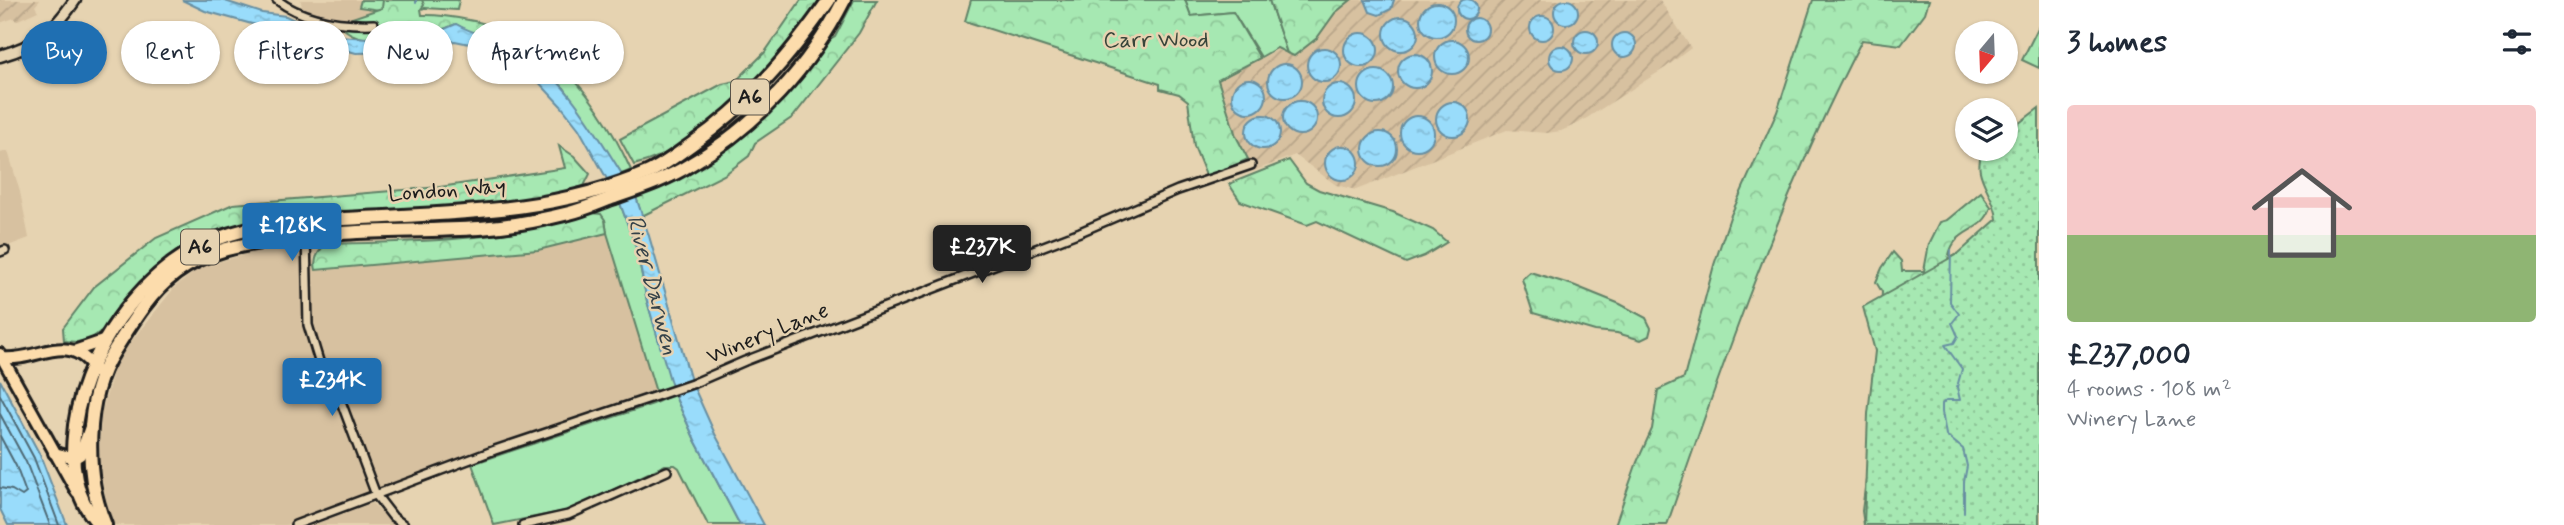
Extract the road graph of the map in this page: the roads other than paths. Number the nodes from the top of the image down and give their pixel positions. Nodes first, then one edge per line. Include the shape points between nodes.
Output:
1 (75, 0) edge
2 (277, 0) edge
3 (829, 0) edge
4 (844, 0) edge
5 (363, 24) edge
6 (0, 56) edge
7 (1251, 165) dead end
8 (651, 178) junction
9 (306, 229) junction
10 (103, 341) junction
11 (74, 351) junction
12 (1, 356) edge
13 (21, 358) junction
14 (92, 365) junction
15 (11, 373) junction
16 (101, 378) junction
17 (91, 425) junction
18 (54, 453) junction
19 (75, 458) junction
20 (667, 471) dead end
21 (376, 495) junction
22 (83, 502) junction
23 (99, 525) edge
24 (105, 525) edge
25 (295, 525) edge
26 (404, 525) edge
27 (523, 525) edge

1 - 6 main road via 32,46
2 - 5 street via 309,16
3 - 8 highway, London Way / A6 via 774,73 733,114
4 - 8 highway, London Way / A6 via 823,39 780,93 692,164
7 - 21 street, Winery Lane via 691,385
8 - 9 highway, London Way / A6 via 482,228
9 - 10 highway, London Way / A6 via 232,233 201,246 143,290
9 - 16 highway, London Way / A6 via 233,246 176,273 143,308
9 - 21 street via 308,325 322,370 340,399
10 - 11 main road
10 - 14 highway, London Way / A6
11 - 13 main road via 53,348
11 - 14 main road
12 - 13 main road
12 - 15 main road
13 - 15 main road
14 - 16 main road
14 - 19 highway, London Way / A6 via 79,406
15 - 18 main road
16 - 17 highway, London Way / A6
17 - 19 main road
17 - 24 highway, London Way / A6 via 93,484
18 - 19 main road
18 - 22 main road
19 - 22 highway, London Way / A6
20 - 27 street via 568,515
21 - 25 street, Winery Lane
21 - 26 street
22 - 23 highway, London Way / A6

